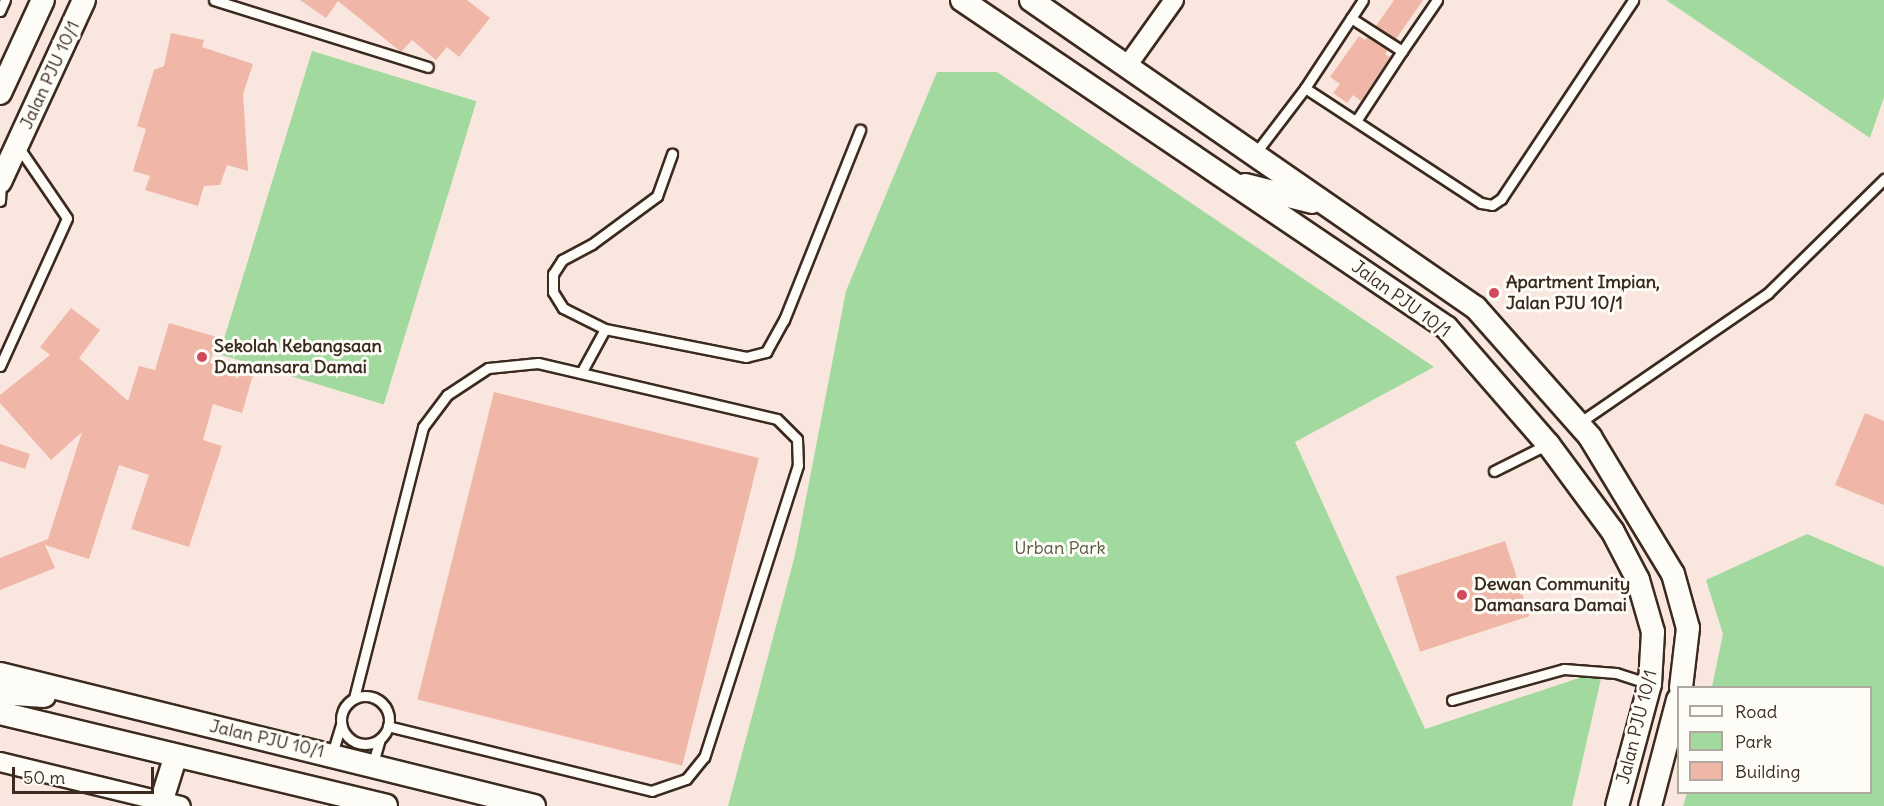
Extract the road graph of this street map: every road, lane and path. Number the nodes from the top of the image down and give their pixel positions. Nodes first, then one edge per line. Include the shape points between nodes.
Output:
1 (6, 0) edge
2 (43, 0) edge
3 (84, 0) edge
4 (214, 0) edge
5 (962, 0) edge
6 (1031, 0) edge
7 (1174, 0) edge
8 (1363, 0) edge
9 (1437, 0) edge
10 (1633, 0) edge
11 (0, 11) edge
12 (1351, 18) junction
13 (1402, 51) junction
14 (1127, 66) junction
15 (428, 67) dead end
16 (1305, 88) junction
17 (0, 93) edge
18 (1356, 121) junction
19 (860, 130) dead end
20 (17, 146) junction
21 (672, 154) dead end
22 (1254, 155) junction
23 (1884, 179) edge
24 (1229, 181) junction
25 (0, 187) edge
26 (1328, 206) junction
27 (605, 329) junction
28 (0, 366) edge
29 (581, 373) junction
30 (1580, 423) junction
31 (1548, 444) junction
32 (1494, 471) dead end
33 (0, 674) edge
34 (1650, 684) junction
35 (1681, 686) edge
36 (0, 693) edge
37 (75, 694) junction
38 (354, 698) junction
39 (1452, 700) dead end
40 (1677, 704) edge
41 (0, 713) edge
42 (341, 725) junction
43 (388, 726) junction
44 (380, 740) junction
45 (1632, 753) junction
46 (332, 754) junction
47 (175, 758) junction
48 (373, 763) junction
49 (2, 766) edge
50 (167, 804) edge
51 (386, 806) edge
52 (534, 806) edge
53 (1617, 806) edge
54 (1630, 806) edge
55 (1650, 806) edge

1 - 11 lane
2 - 17 street, Jalan PJU 10/1
3 - 20 street, Jalan PJU 10/1
4 - 15 lane
5 - 24 street, Jalan PJU 10/1
6 - 14 street, Jalan PJU 10/1
7 - 14 street
8 - 12 lane
9 - 13 lane
10 - 18 lane via 1501,199 1492,205 1481,203
12 - 13 lane
12 - 16 lane
13 - 18 lane
14 - 22 street, Jalan PJU 10/1
16 - 18 lane
16 - 22 lane
19 - 27 lane via 784,320 766,352 746,357
20 - 25 street, Jalan PJU 10/1
20 - 28 lane via 67,218
21 - 27 lane via 657,196 592,244 562,260 553,274 553,292 563,308
22 - 26 street, Jalan PJU 10/1
23 - 30 lane via 1768,293
24 - 26 street
24 - 31 street, Jalan PJU 10/1 via 1447,328
26 - 30 street, Jalan PJU 10/1 via 1476,308
27 - 29 lane
29 - 38 lane via 538,363 488,368 447,395 423,427
29 - 43 lane via 777,419 797,439 798,465 704,757 686,779 652,791
30 - 35 street, Jalan PJU 10/1 via 1673,574 1688,628
31 - 32 lane
31 - 34 street, Jalan PJU 10/1 via 1612,532 1638,580 1653,632
33 - 37 street, Jalan PJU 10/1
34 - 39 lane via 1616,673 1564,669
34 - 45 street, Jalan PJU 10/1
36 - 37 street
37 - 46 street, Jalan PJU 10/1
38 - 42 lane via 342,710
38 - 43 lane via 369,696 383,704
40 - 55 street, Jalan PJU 10/1
41 - 47 street
42 - 44 lane via 356,743
42 - 46 lane
43 - 44 lane
44 - 48 lane
45 - 53 street, Jalan PJU 10/1
45 - 54 street
46 - 48 street, Jalan PJU 10/1
47 - 50 street
47 - 51 street
48 - 52 street, Jalan PJU 10/1
49 - 50 street

